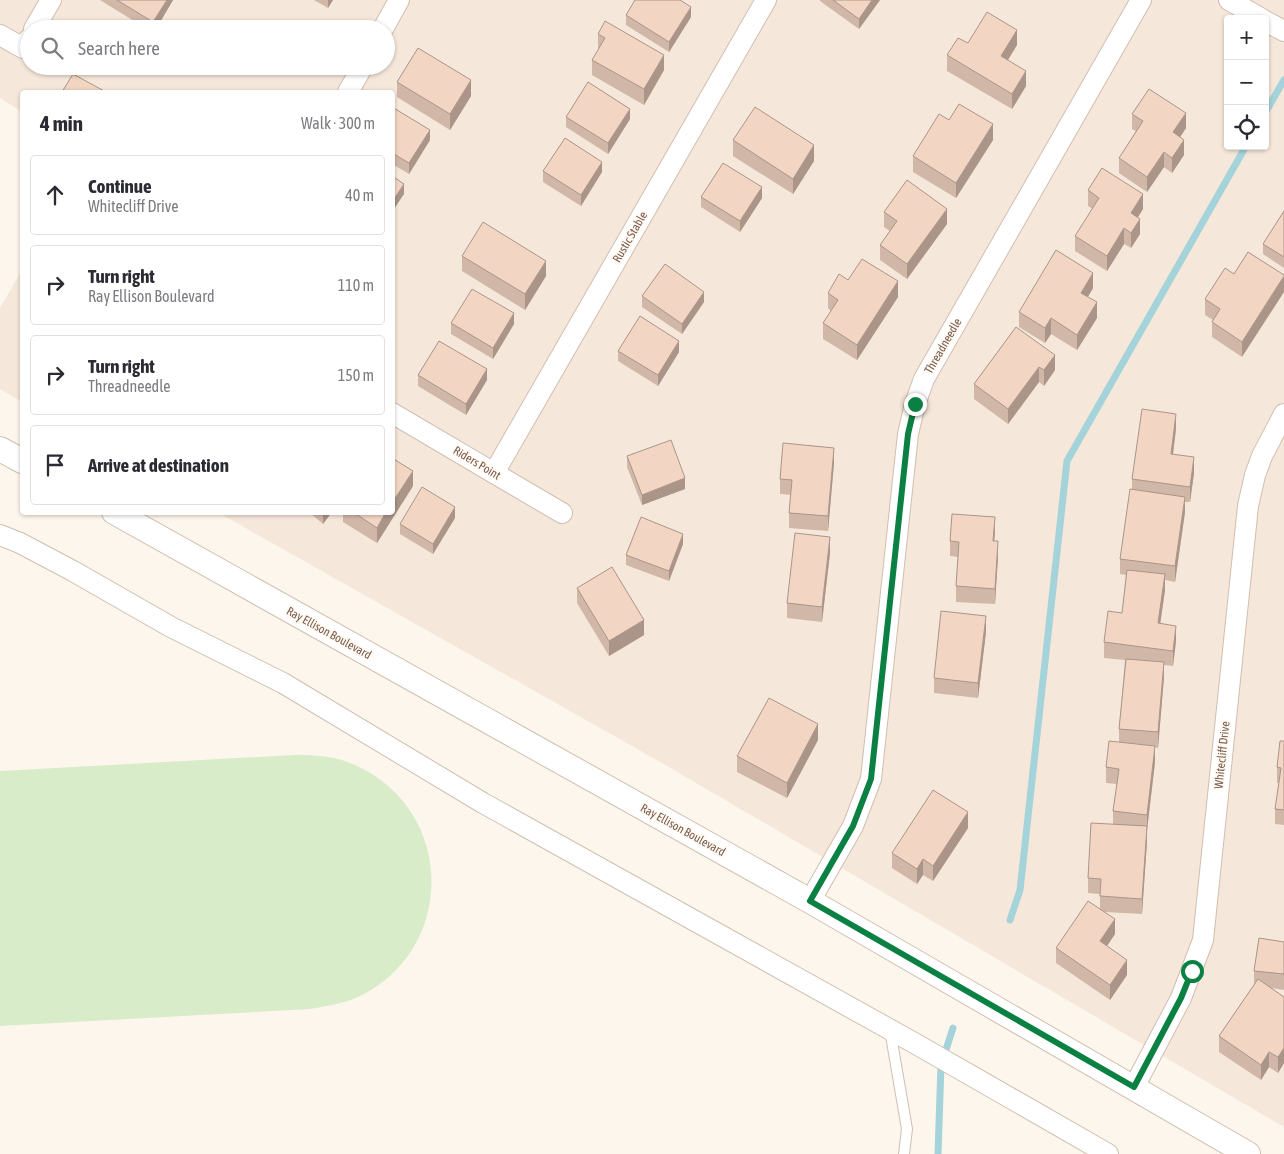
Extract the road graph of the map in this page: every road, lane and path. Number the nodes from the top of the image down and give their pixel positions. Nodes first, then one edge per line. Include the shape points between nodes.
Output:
1 (51, 0) edge
2 (399, 0) edge
3 (766, 0) edge
4 (1141, 0) edge
5 (1229, 0) edge
6 (1255, 15) edge
7 (39, 20) edge
8 (388, 20) edge
9 (1269, 23) edge
10 (1284, 31) edge
11 (0, 35) edge
12 (20, 42) edge
13 (358, 75) edge
14 (349, 90) edge
15 (1284, 414) edge
16 (395, 415) edge
17 (0, 449) edge
18 (20, 460) edge
19 (494, 473) junction
20 (562, 513) dead end
21 (119, 515) edge
22 (0, 535) edge
23 (810, 901) junction
24 (890, 1030) junction
25 (1134, 1087) junction
26 (904, 1154) edge
27 (1108, 1154) edge
28 (1248, 1154) edge

1 - 7 street
2 - 8 street
3 - 19 street, Rustic Stable
4 - 23 street, Threadneedle via 924,379 908,434 871,779 853,826
5 - 6 street
9 - 10 street
11 - 12 street
13 - 14 street
15 - 25 street, Whitecliff Drive via 1262,456 1248,506 1203,940 1181,998
16 - 19 street, Riders Point
17 - 18 street
19 - 20 street, Riders Point
21 - 23 street, Ray Ellison Boulevard
22 - 24 street via 73,571 170,627 284,683 483,803
23 - 25 street, Ray Ellison Boulevard
24 - 26 lane via 907,1129
24 - 27 street
25 - 28 street, Ray Ellison Boulevard

